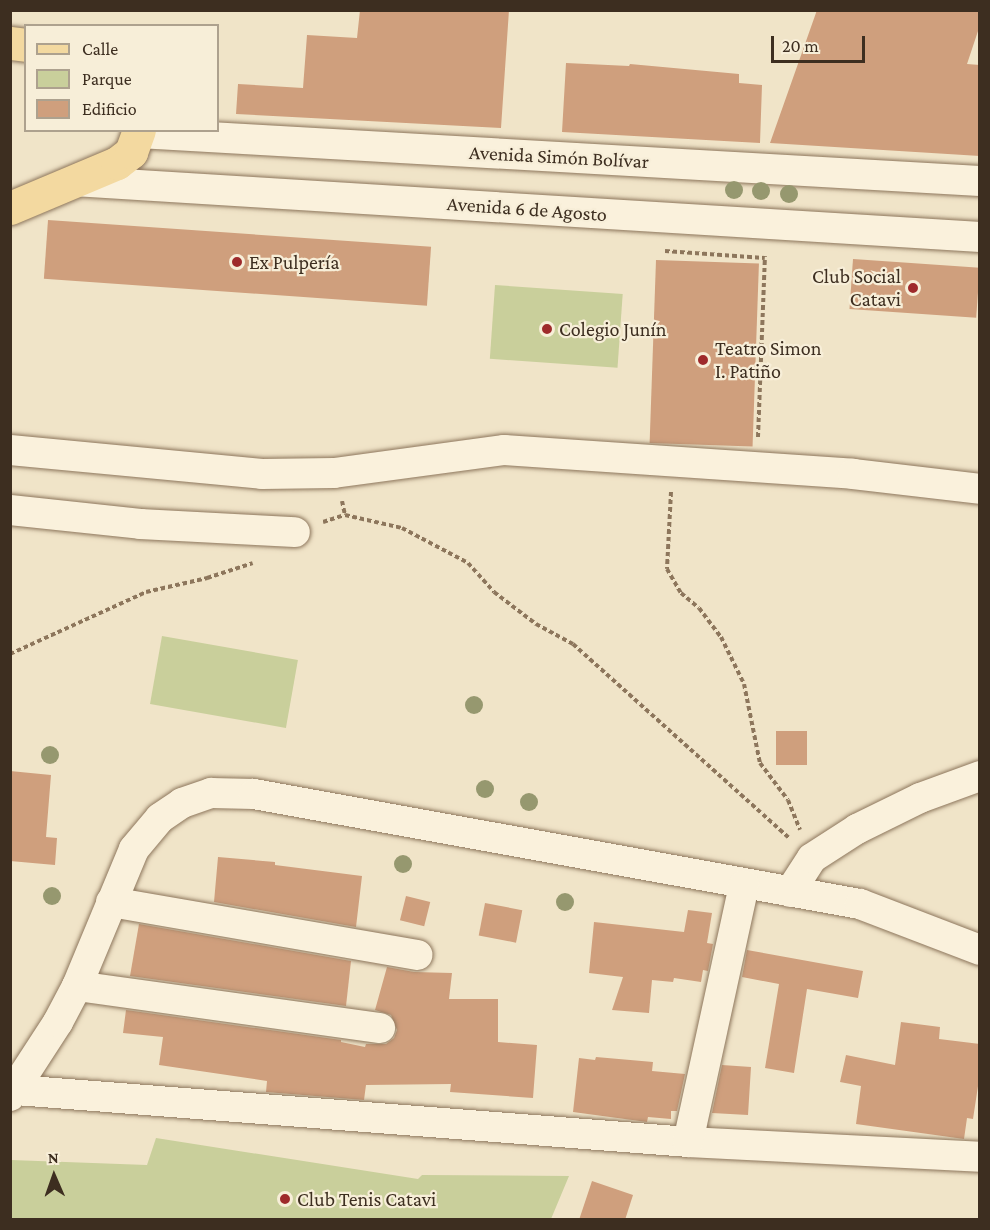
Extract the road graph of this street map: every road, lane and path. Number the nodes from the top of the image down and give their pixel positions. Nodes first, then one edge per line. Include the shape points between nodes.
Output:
1 (139, 132) edge
2 (74, 181) junction
3 (980, 181) edge
4 (10, 208) edge
5 (980, 237) edge
6 (749, 257) dead end
7 (765, 258) dead end
8 (764, 285) dead end
9 (10, 450) edge
10 (673, 462) junction
11 (757, 468) junction
12 (980, 489) edge
13 (10, 510) edge
14 (345, 515) dead end
15 (285, 532) joint
16 (10, 654) edge
17 (980, 776) edge
18 (812, 858) junction
19 (744, 885) junction
20 (790, 892) junction
21 (111, 902) junction
22 (980, 950) edge
23 (417, 955) dead end
24 (78, 986) junction
25 (380, 1028) dead end
26 (13, 1093) edge
27 (688, 1142) junction
28 (980, 1157) edge

1 - 2 main road via 131,152 117,163
1 - 3 street, Avenida Simón Bolívar
2 - 4 main road
2 - 5 street, Avenida 6 de Agosto
6 - 7 path
8 - 11 path
9 - 10 street via 262,474 334,473 504,450
10 - 11 street
10 - 18 path via 667,568 681,592 721,637 744,684 760,763 788,800
11 - 12 street via 853,474
13 - 15 street via 140,524
14 - 18 path via 402,528 468,562 494,592 536,624 573,644
15 - 16 path via 253,563 146,592
17 - 18 street via 920,798 857,829
18 - 20 street
19 - 20 street
19 - 21 street via 254,794 211,793 182,803 160,818 134,849
19 - 27 street
20 - 22 street via 860,904
21 - 23 street
21 - 24 street
24 - 25 street
24 - 26 street
26 - 27 street
27 - 28 street

